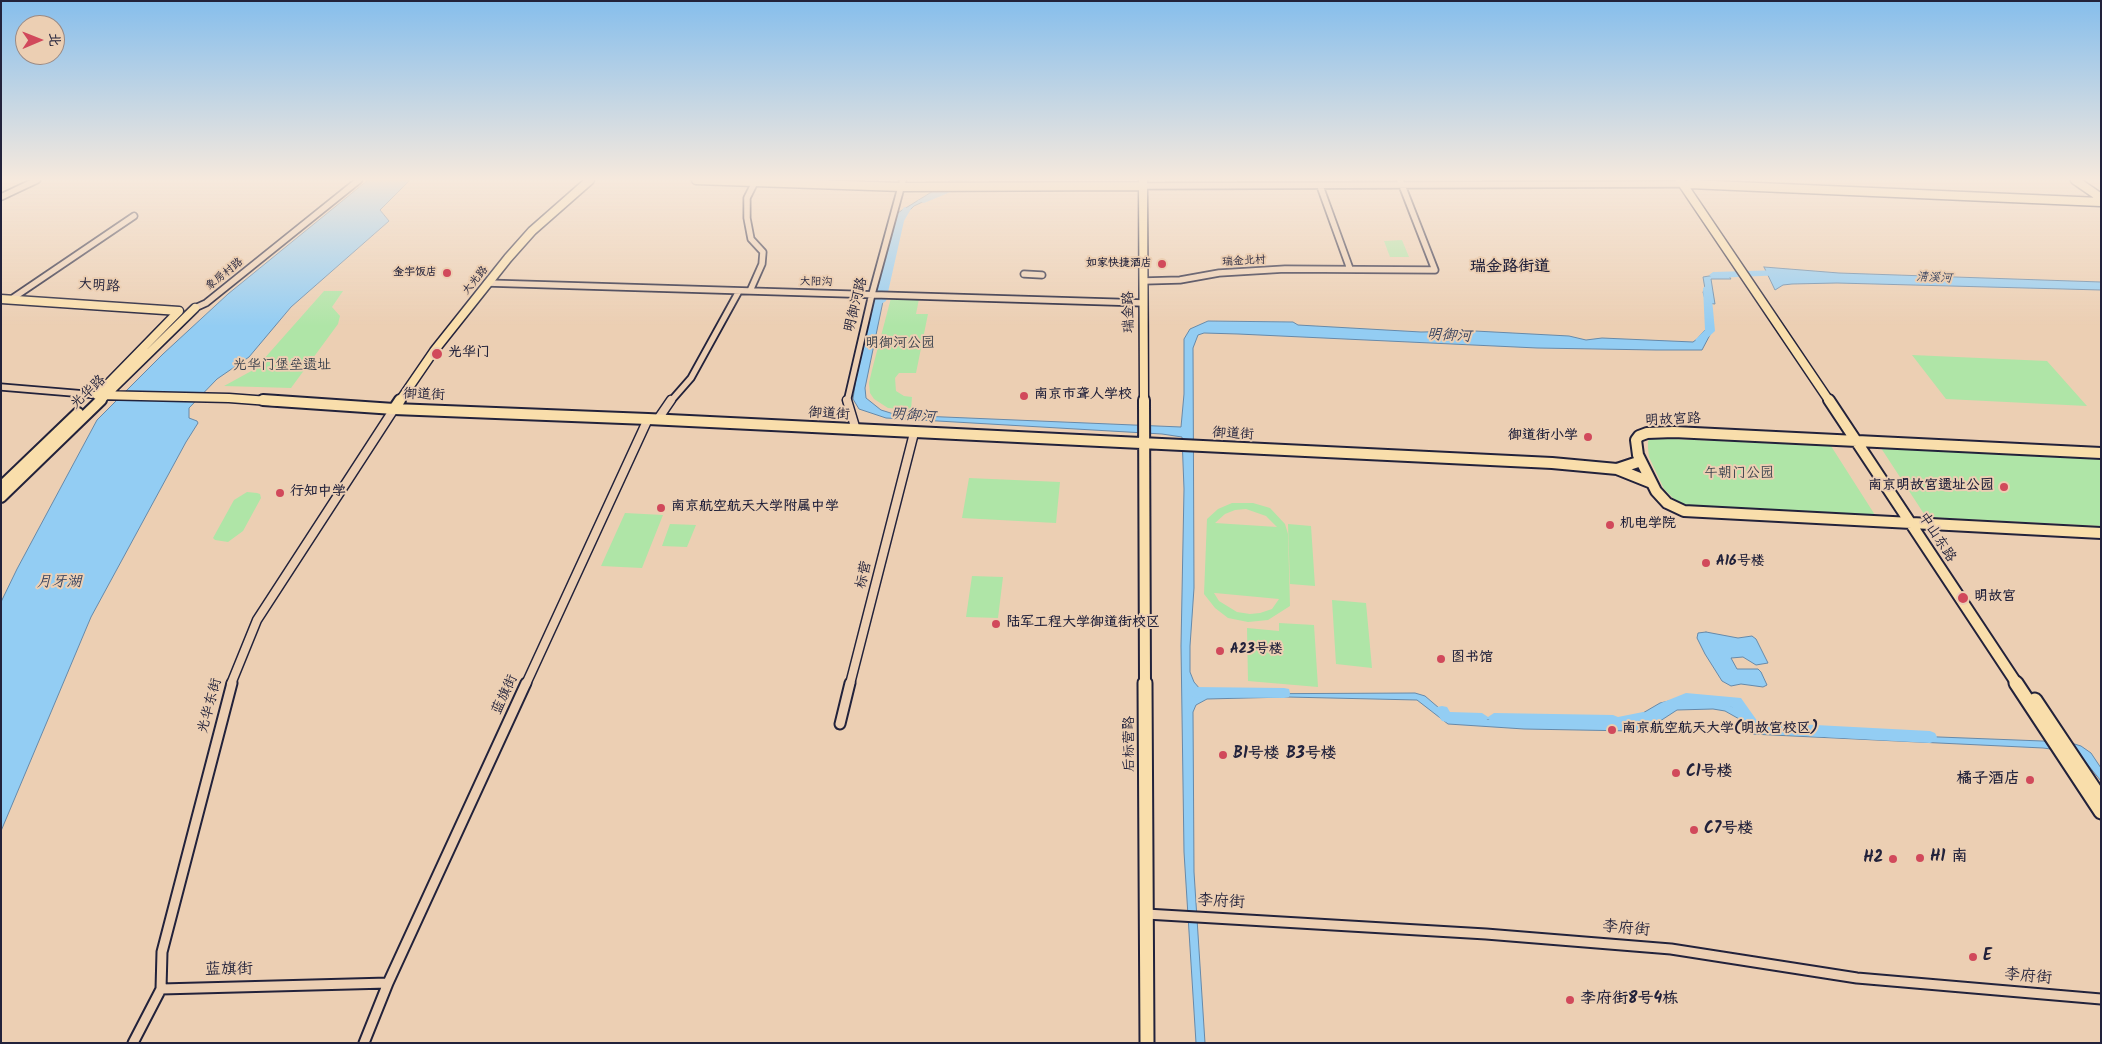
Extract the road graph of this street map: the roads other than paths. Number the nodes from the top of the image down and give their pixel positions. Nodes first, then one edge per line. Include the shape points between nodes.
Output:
1 (115, 229) edge
2 (298, 229) edge
3 (535, 229) edge
4 (749, 229) edge
5 (890, 229) edge
6 (1143, 229) edge
7 (1335, 229) edge
8 (1420, 229) edge
9 (1716, 229) edge
10 (1350, 269) junction
11 (1024, 274) dead end
12 (1042, 275) dead end
13 (1144, 281) junction
14 (488, 283) junction
15 (739, 291) junction
16 (750, 291) junction
17 (1, 294) edge
18 (872, 294) junction
19 (10, 298) edge
20 (1144, 303) junction
21 (195, 308) junction
22 (179, 311) joint
23 (434, 351) joint
24 (1, 387) edge
25 (97, 395) junction
26 (108, 395) junction
27 (394, 409) junction
28 (653, 419) junction
29 (856, 430) junction
30 (914, 433) junction
31 (1859, 441) junction
32 (1146, 444) junction
33 (2101, 453) edge
34 (1640, 461) junction
35 (1617, 469) junction
36 (1652, 483) junction
37 (1, 487) edge
38 (1, 498) edge
39 (1914, 524) junction
40 (2101, 533) edge
41 (840, 724) dead end
42 (2101, 799) edge
43 (2101, 812) edge
44 (1146, 914) junction
45 (388, 983) junction
46 (161, 989) junction
47 (2101, 999) edge
48 (133, 1043) edge
49 (364, 1043) edge
50 (1147, 1043) edge

1 - 19 street
2 - 21 street, 象房村路 via 206,303
3 - 14 street, 大光路
4 - 16 street via 751,239 763,252 762,264
5 - 18 street, 明御河路
6 - 13 main road, 瑞金路
7 - 10 street
8 - 10 street, 瑞金北村 via 1436,270
9 - 31 main road, 中山东路
10 - 13 street, 瑞金北村 via 1285,269
11 - 12 street
13 - 20 main road, 瑞金路
14 - 15 street, 大阳沟
14 - 23 street, 大光路
15 - 16 street, 大阳沟
15 - 28 street, 蓝旗街 via 691,378
16 - 18 street, 大阳沟
17 - 19 main road, 大明路
18 - 20 street, 大阳沟
18 - 29 street, 明御河路 via 847,400
19 - 21 main road, 大明路
19 - 22 main road, 大明路
20 - 32 main road, 瑞金路
21 - 26 main road, 光华路
22 - 25 main road, 光华路
23 - 27 main road
24 - 25 street
25 - 26 main road, 御道街
25 - 37 main road, 光华路
26 - 27 main road, 御道街 via 230,398
26 - 38 main road, 光华路
27 - 28 main road, 御道街
27 - 46 street, 光华东街 via 257,620 232,682 162,952
28 - 29 main road, 御道街
28 - 45 street, 蓝旗街
29 - 30 main road, 御道街
30 - 32 main road, 御道街
30 - 41 street, 标营
31 - 33 main road, 明故宫路
31 - 34 main road, 明故宫路 via 1647,433 1636,440
31 - 39 main road, 中山东路
32 - 35 main road, 御道街 via 1552,463
32 - 44 main road, 后标营路
34 - 35 main road
34 - 36 main road, 明故宫路
35 - 36 main road, 御道街
36 - 39 main road, 明故宫路 via 1667,503 1690,512
39 - 40 main road, 明故宫路
39 - 42 main road, 中山东路
39 - 43 main road, 中山东路
44 - 47 street, 李府街 via 1486,934 1671,949 1857,978
44 - 50 main road, 后标营路
45 - 46 street, 蓝旗街
45 - 49 street, 蓝旗街
46 - 48 street, 光华东街

